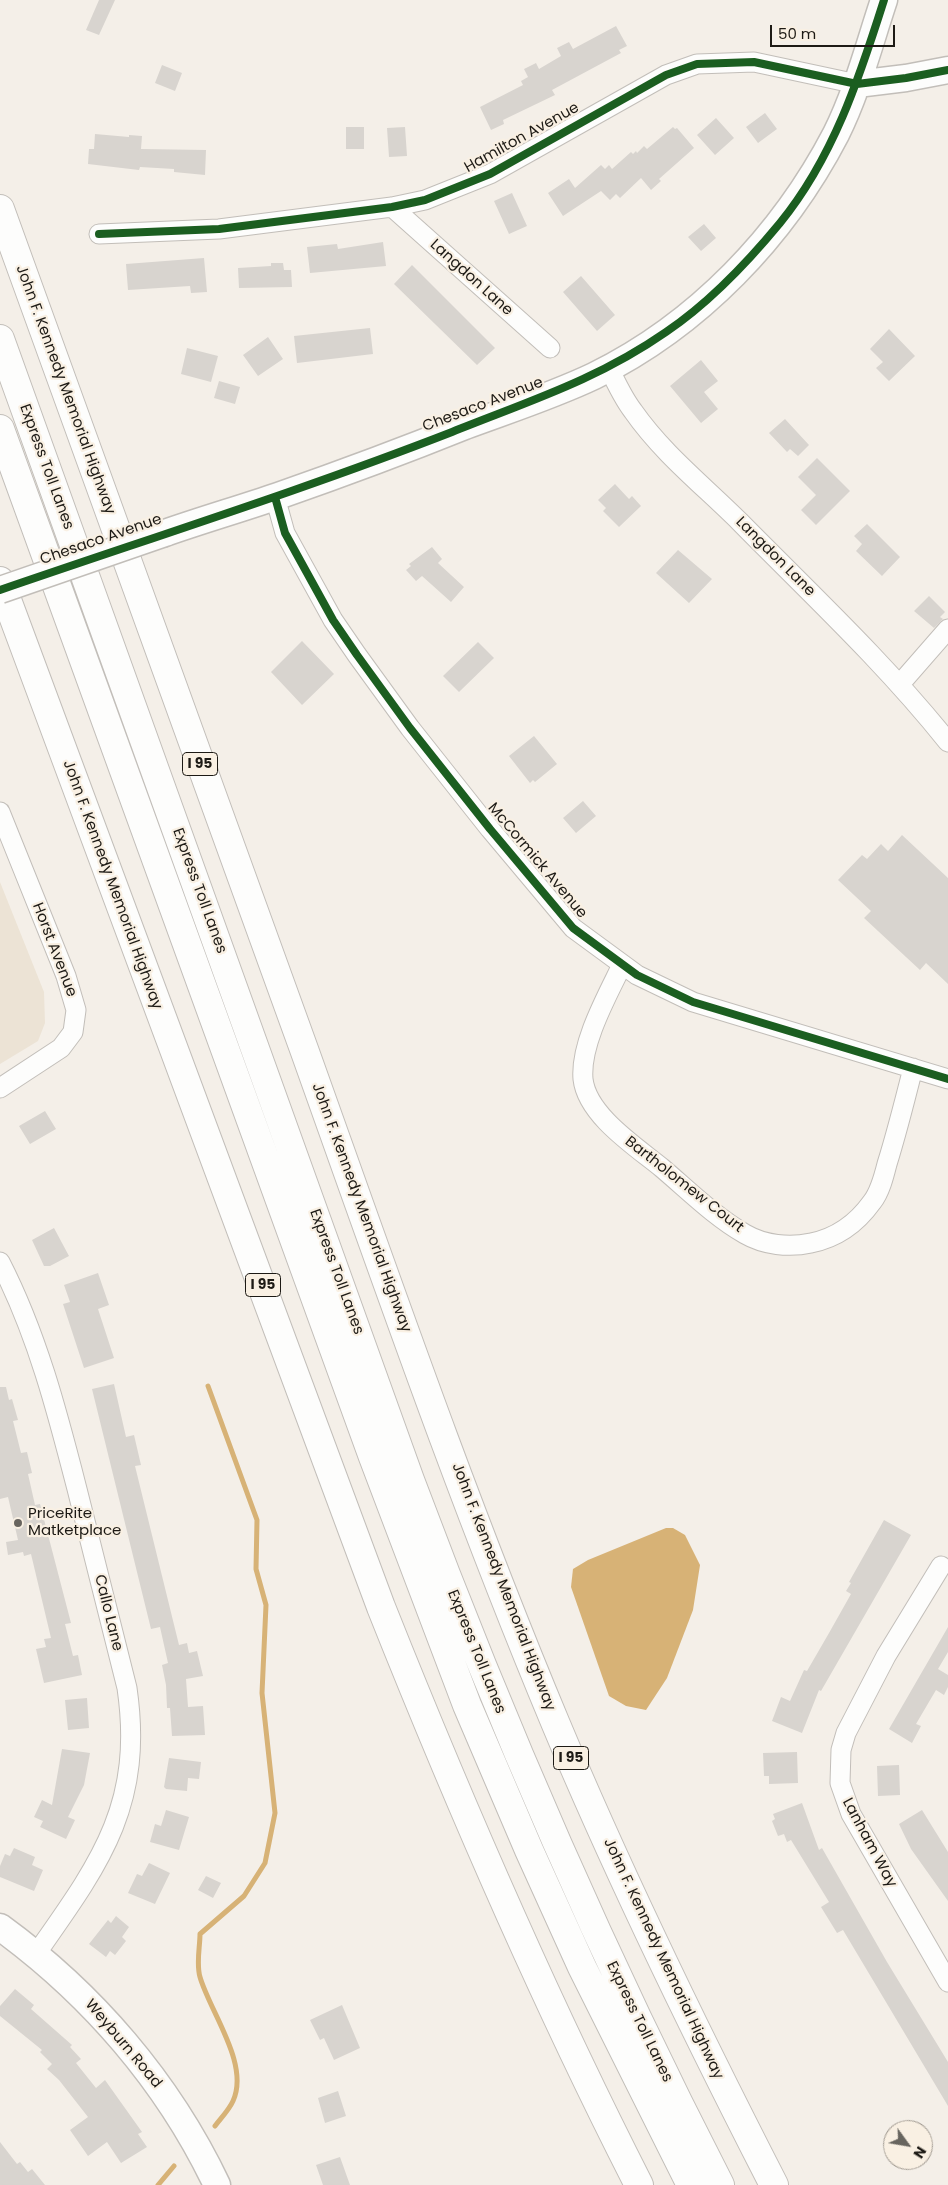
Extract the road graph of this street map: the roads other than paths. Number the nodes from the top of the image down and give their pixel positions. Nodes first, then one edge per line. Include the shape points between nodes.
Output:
1 (884, 0) edge
2 (948, 70) edge
3 (857, 84) junction
4 (392, 207) junction
5 (0, 209) edge
6 (99, 234) dead end
7 (0, 339) edge
8 (550, 348) dead end
9 (609, 368) junction
10 (0, 429) edge
11 (275, 497) junction
12 (0, 581) edge
13 (0, 590) edge
14 (948, 630) edge
15 (900, 684) junction
16 (948, 742) edge
17 (0, 812) edge
18 (622, 965) junction
19 (913, 1068) junction
20 (948, 1079) edge
21 (0, 1088) edge
22 (0, 1262) edge
23 (941, 1566) dead end
24 (0, 1927) edge
25 (36, 1954) junction
26 (948, 1982) edge
27 (217, 2185) edge
28 (639, 2185) edge
29 (690, 2185) edge
30 (720, 2185) edge
31 (774, 2185) edge

1 - 3 street, Chesaco Avenue
2 - 3 street, Hamilton Avenue
3 - 4 street, Hamilton Avenue via 754,62 697,64 666,75 490,174 425,200
3 - 9 street, Chesaco Avenue via 836,133 782,221 730,279 690,314
4 - 6 street, Hamilton Avenue via 219,229
4 - 8 street, Langdon Lane
5 - 31 highway, John F. Kennedy Memorial Highway / I 95 via 400,1318 492,1563 554,1720 625,1883
7 - 30 highway, Express Toll Lanes via 410,1480 474,1648 580,1897
9 - 11 street, Chesaco Avenue via 575,385
9 - 15 street, Langdon Lane via 633,411 676,462
10 - 29 highway, Express Toll Lanes via 373,1457 468,1705 528,1850 582,1967
11 - 13 street, Chesaco Avenue, bridge
11 - 18 street, McCormick Avenue via 285,533 333,620 400,714 573,928
12 - 28 highway, John F. Kennedy Memorial Highway / I 95 via 381,1607 432,1736 580,2068
14 - 15 street
15 - 16 street, Langdon Lane
17 - 21 street, Horst Avenue via 66,976 76,1010 72,1032 61,1048
18 - 19 street, McCormick Avenue via 693,1002
18 - 19 street, Bartholomew Court via 584,1058 583,1079 592,1102 618,1133 718,1215 760,1241 779,1245 824,1240 860,1217 874,1201 884,1176
19 - 20 street, McCormick Avenue
22 - 25 street, Callo Lane via 45,1368 56,1406 127,1688 132,1722 128,1781 118,1818 77,1896
23 - 26 street, Lanham Way via 862,1699 846,1733 839,1766 843,1797 851,1814
24 - 25 street, Weyburn Road
25 - 27 street, Weyburn Road via 87,2001 146,2068 181,2119

